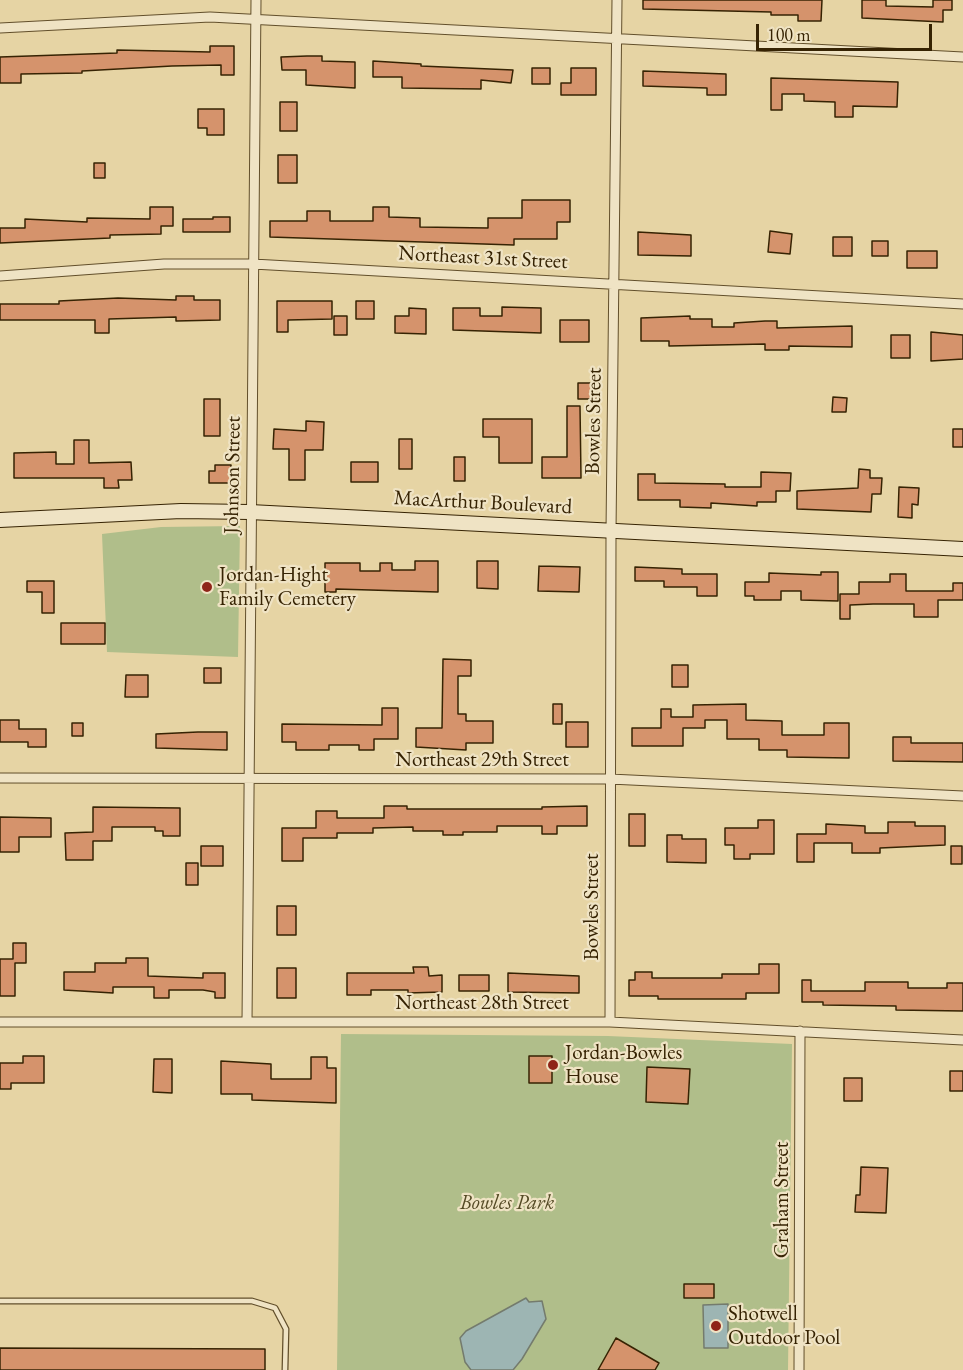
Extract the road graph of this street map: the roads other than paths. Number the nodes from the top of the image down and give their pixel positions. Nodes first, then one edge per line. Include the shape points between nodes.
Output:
1 (256, 0) edge
2 (617, 0) edge
3 (255, 19) junction
4 (0, 28) edge
5 (617, 38) junction
6 (963, 57) edge
7 (253, 264) junction
8 (0, 276) edge
9 (614, 284) junction
10 (963, 304) edge
11 (250, 512) junction
12 (0, 520) edge
13 (611, 531) junction
14 (963, 549) edge
15 (0, 778) edge
16 (249, 778) junction
17 (610, 779) junction
18 (963, 796) edge
19 (0, 1022) edge
20 (247, 1022) junction
21 (610, 1022) junction
22 (800, 1031) junction
23 (963, 1040) edge
24 (0, 1301) edge
25 (285, 1370) edge
26 (799, 1370) edge

1 - 3 street, Johnson Street
2 - 5 street, Bowles Street
3 - 4 street via 210,17
3 - 5 street
3 - 7 street, Johnson Street
5 - 6 street
5 - 9 street, Bowles Street
7 - 8 street, Northeast 31st Street via 164,264
7 - 9 street, Northeast 31st Street
7 - 11 street, Johnson Street
9 - 10 street, Northeast 31st Street
9 - 13 street, Bowles Street
11 - 12 main road, MacArthur Boulevard via 181,510
11 - 13 main road, MacArthur Boulevard
11 - 16 street, Johnson Street
13 - 14 main road, MacArthur Boulevard
13 - 17 street, Bowles Street
15 - 16 street, Northeast 29th Street
16 - 17 street, Northeast 29th Street
16 - 20 street, Johnson Street
17 - 18 street, Northeast 29th Street
17 - 21 street, Bowles Street
19 - 20 street, Northeast 28th Street
20 - 21 street, Northeast 28th Street
21 - 22 street, Northeast 28th Street
22 - 23 street, Northeast 28th Street
22 - 26 street, Graham Street
24 - 25 lane via 252,1301 275,1308 286,1329

